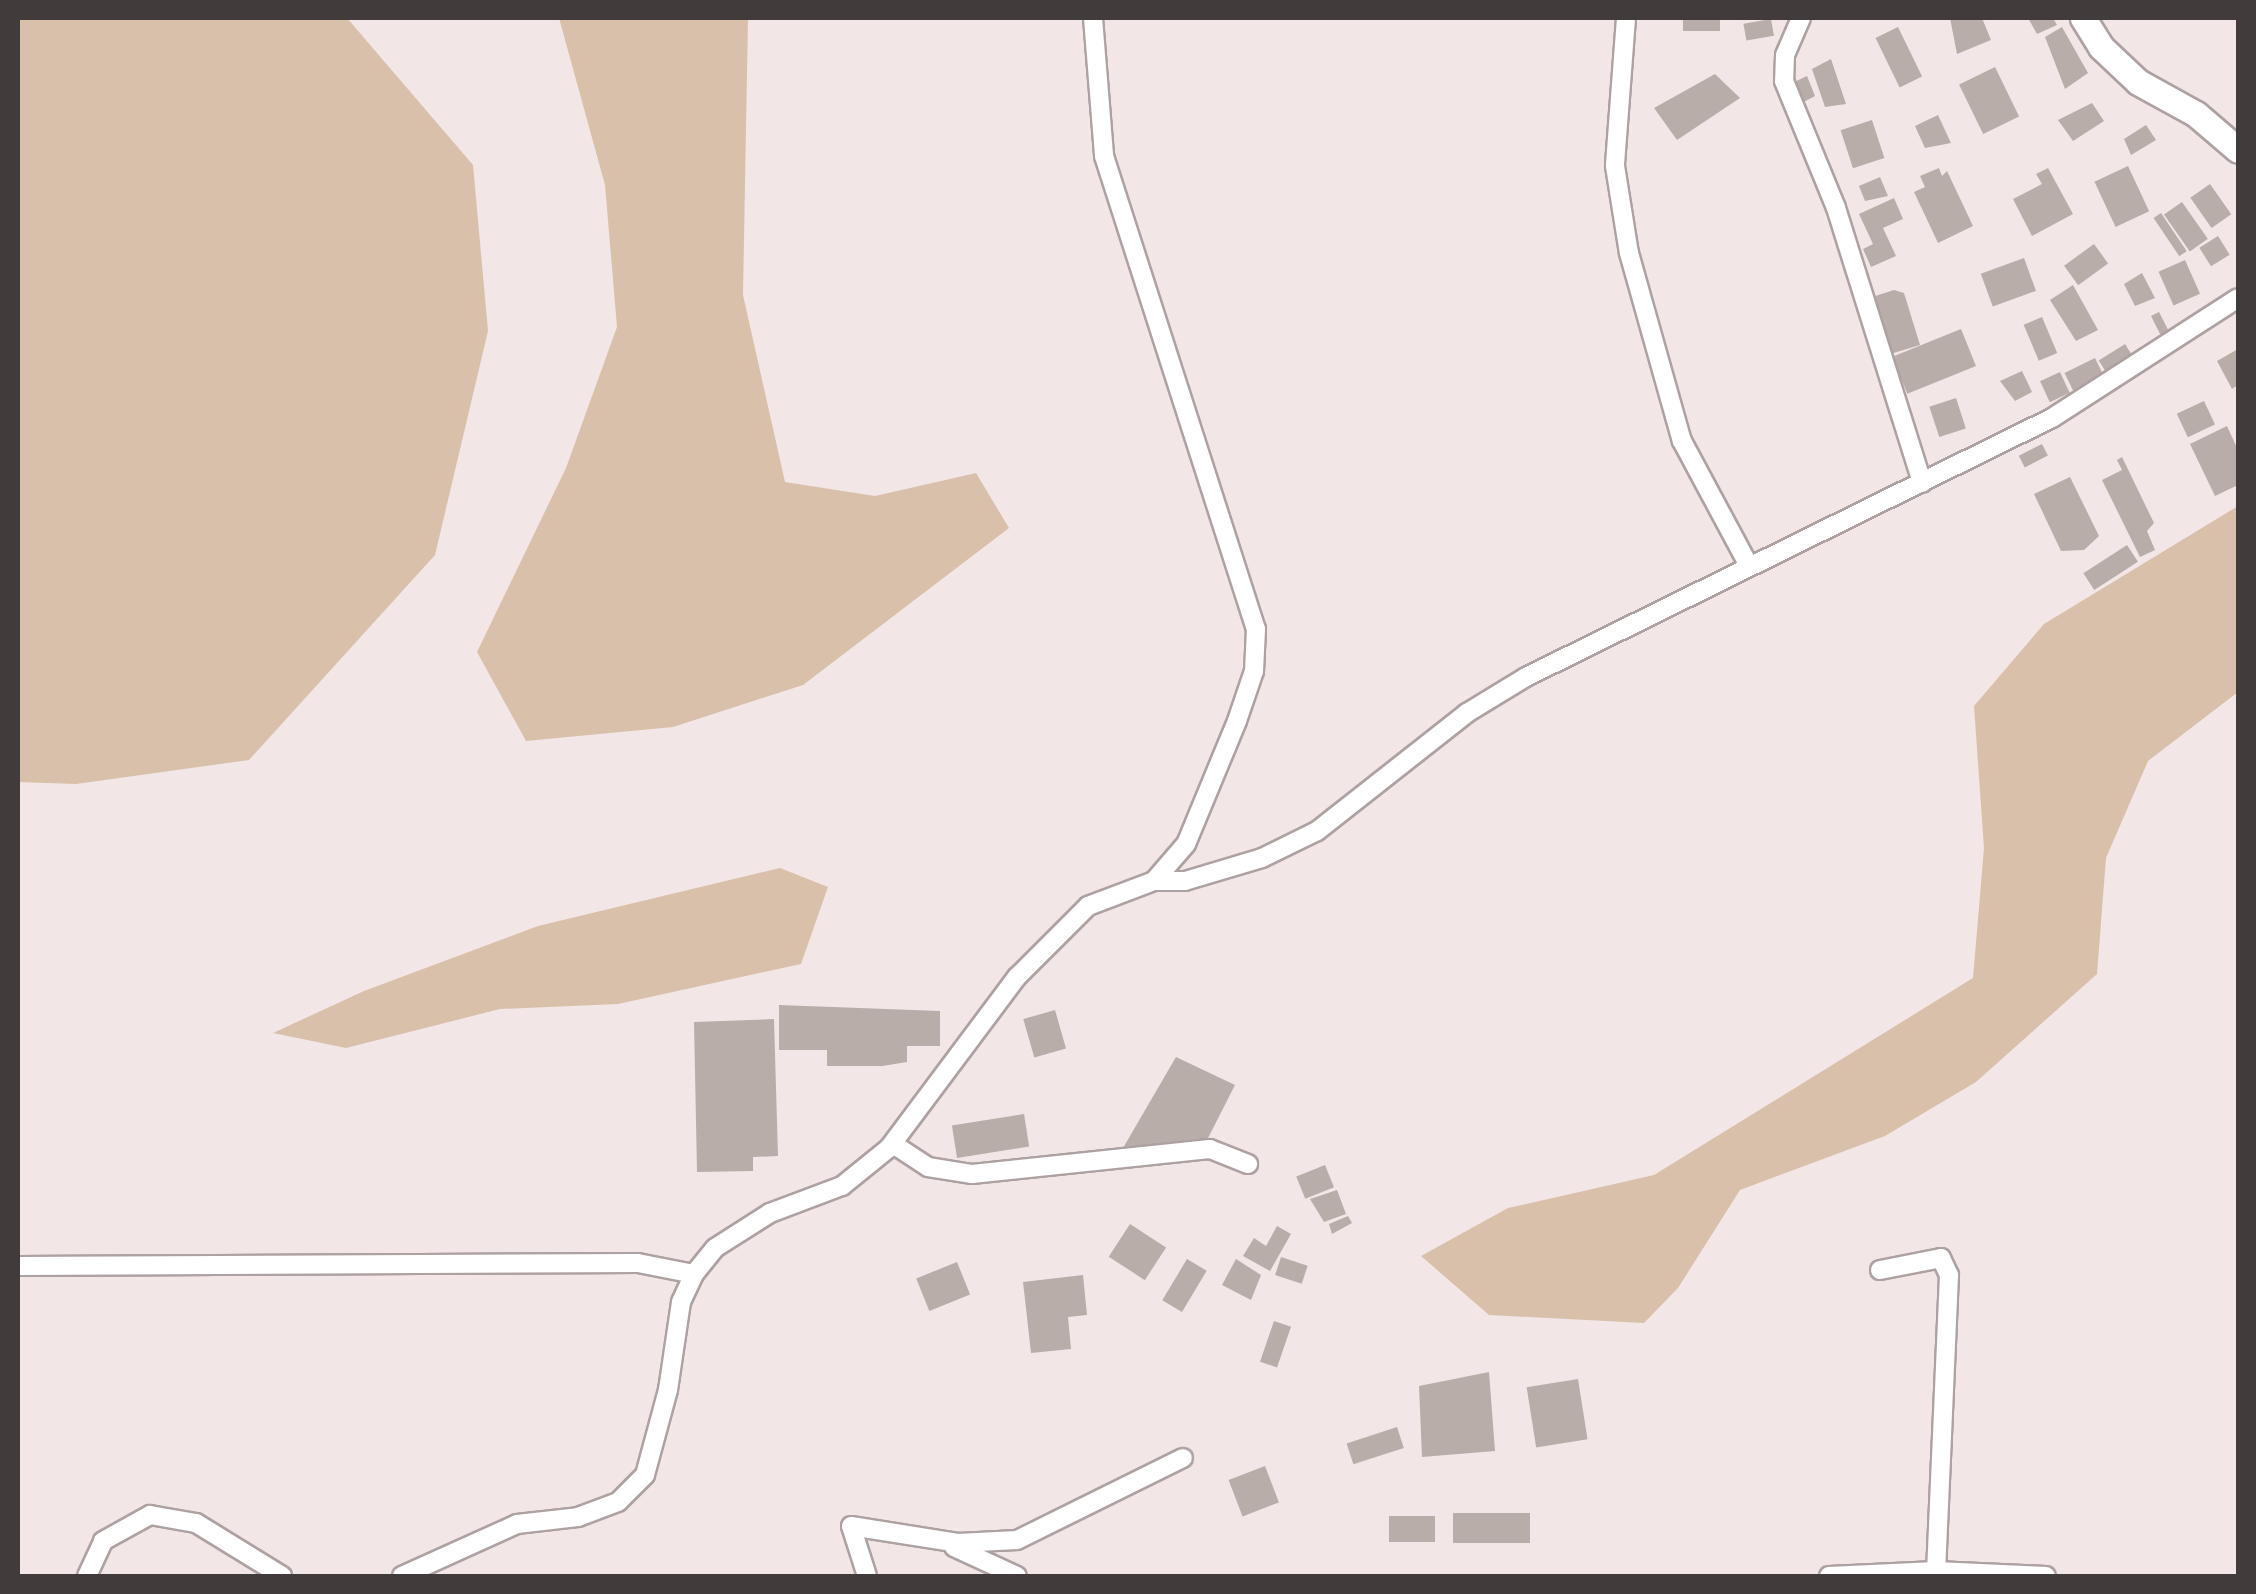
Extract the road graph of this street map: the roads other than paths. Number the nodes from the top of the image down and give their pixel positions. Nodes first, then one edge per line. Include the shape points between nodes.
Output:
1 (1093, 18) edge
2 (1626, 18) edge
3 (1801, 18) edge
4 (2083, 18) edge
5 (2238, 150) edge
6 (2238, 298) edge
7 (1922, 483) junction
8 (1748, 566) junction
9 (1154, 882) junction
10 (893, 1144) junction
11 (1248, 1164) dead end
12 (18, 1266) edge
13 (1880, 1270) dead end
14 (694, 1274) junction
15 (1183, 1458) dead end
16 (944, 1542) junction
17 (1936, 1571) junction
18 (86, 1576) edge
19 (282, 1576) edge
20 (402, 1576) edge
21 (867, 1576) edge
22 (1017, 1576) edge
23 (1829, 1576) edge
24 (2046, 1576) edge

1 - 9 street via 1104,156 1256,629 1254,671 1236,721 1186,844
2 - 8 street via 1615,166 1629,253 1682,440
3 - 7 street via 1785,55 1784,81 1836,208
4 - 5 street via 2101,47 2138,82 2196,114
6 - 7 street via 2052,418
7 - 8 street
8 - 9 street via 1466,713 1318,832 1262,858 1185,881
9 - 10 street via 1088,906 1056,933
10 - 11 street via 928,1167 972,1174 1210,1149
10 - 14 street via 842,1186 770,1213 715,1248
12 - 14 street via 638,1263
13 - 17 street via 1941,1258 1950,1275
14 - 20 street via 681,1302 668,1390 645,1475 618,1502 578,1517 517,1524
15 - 16 street via 1036,1533 980,1545
16 - 21 street via 851,1526
16 - 22 street
17 - 23 street
17 - 24 street
18 - 19 street via 103,1541 150,1516 196,1523

